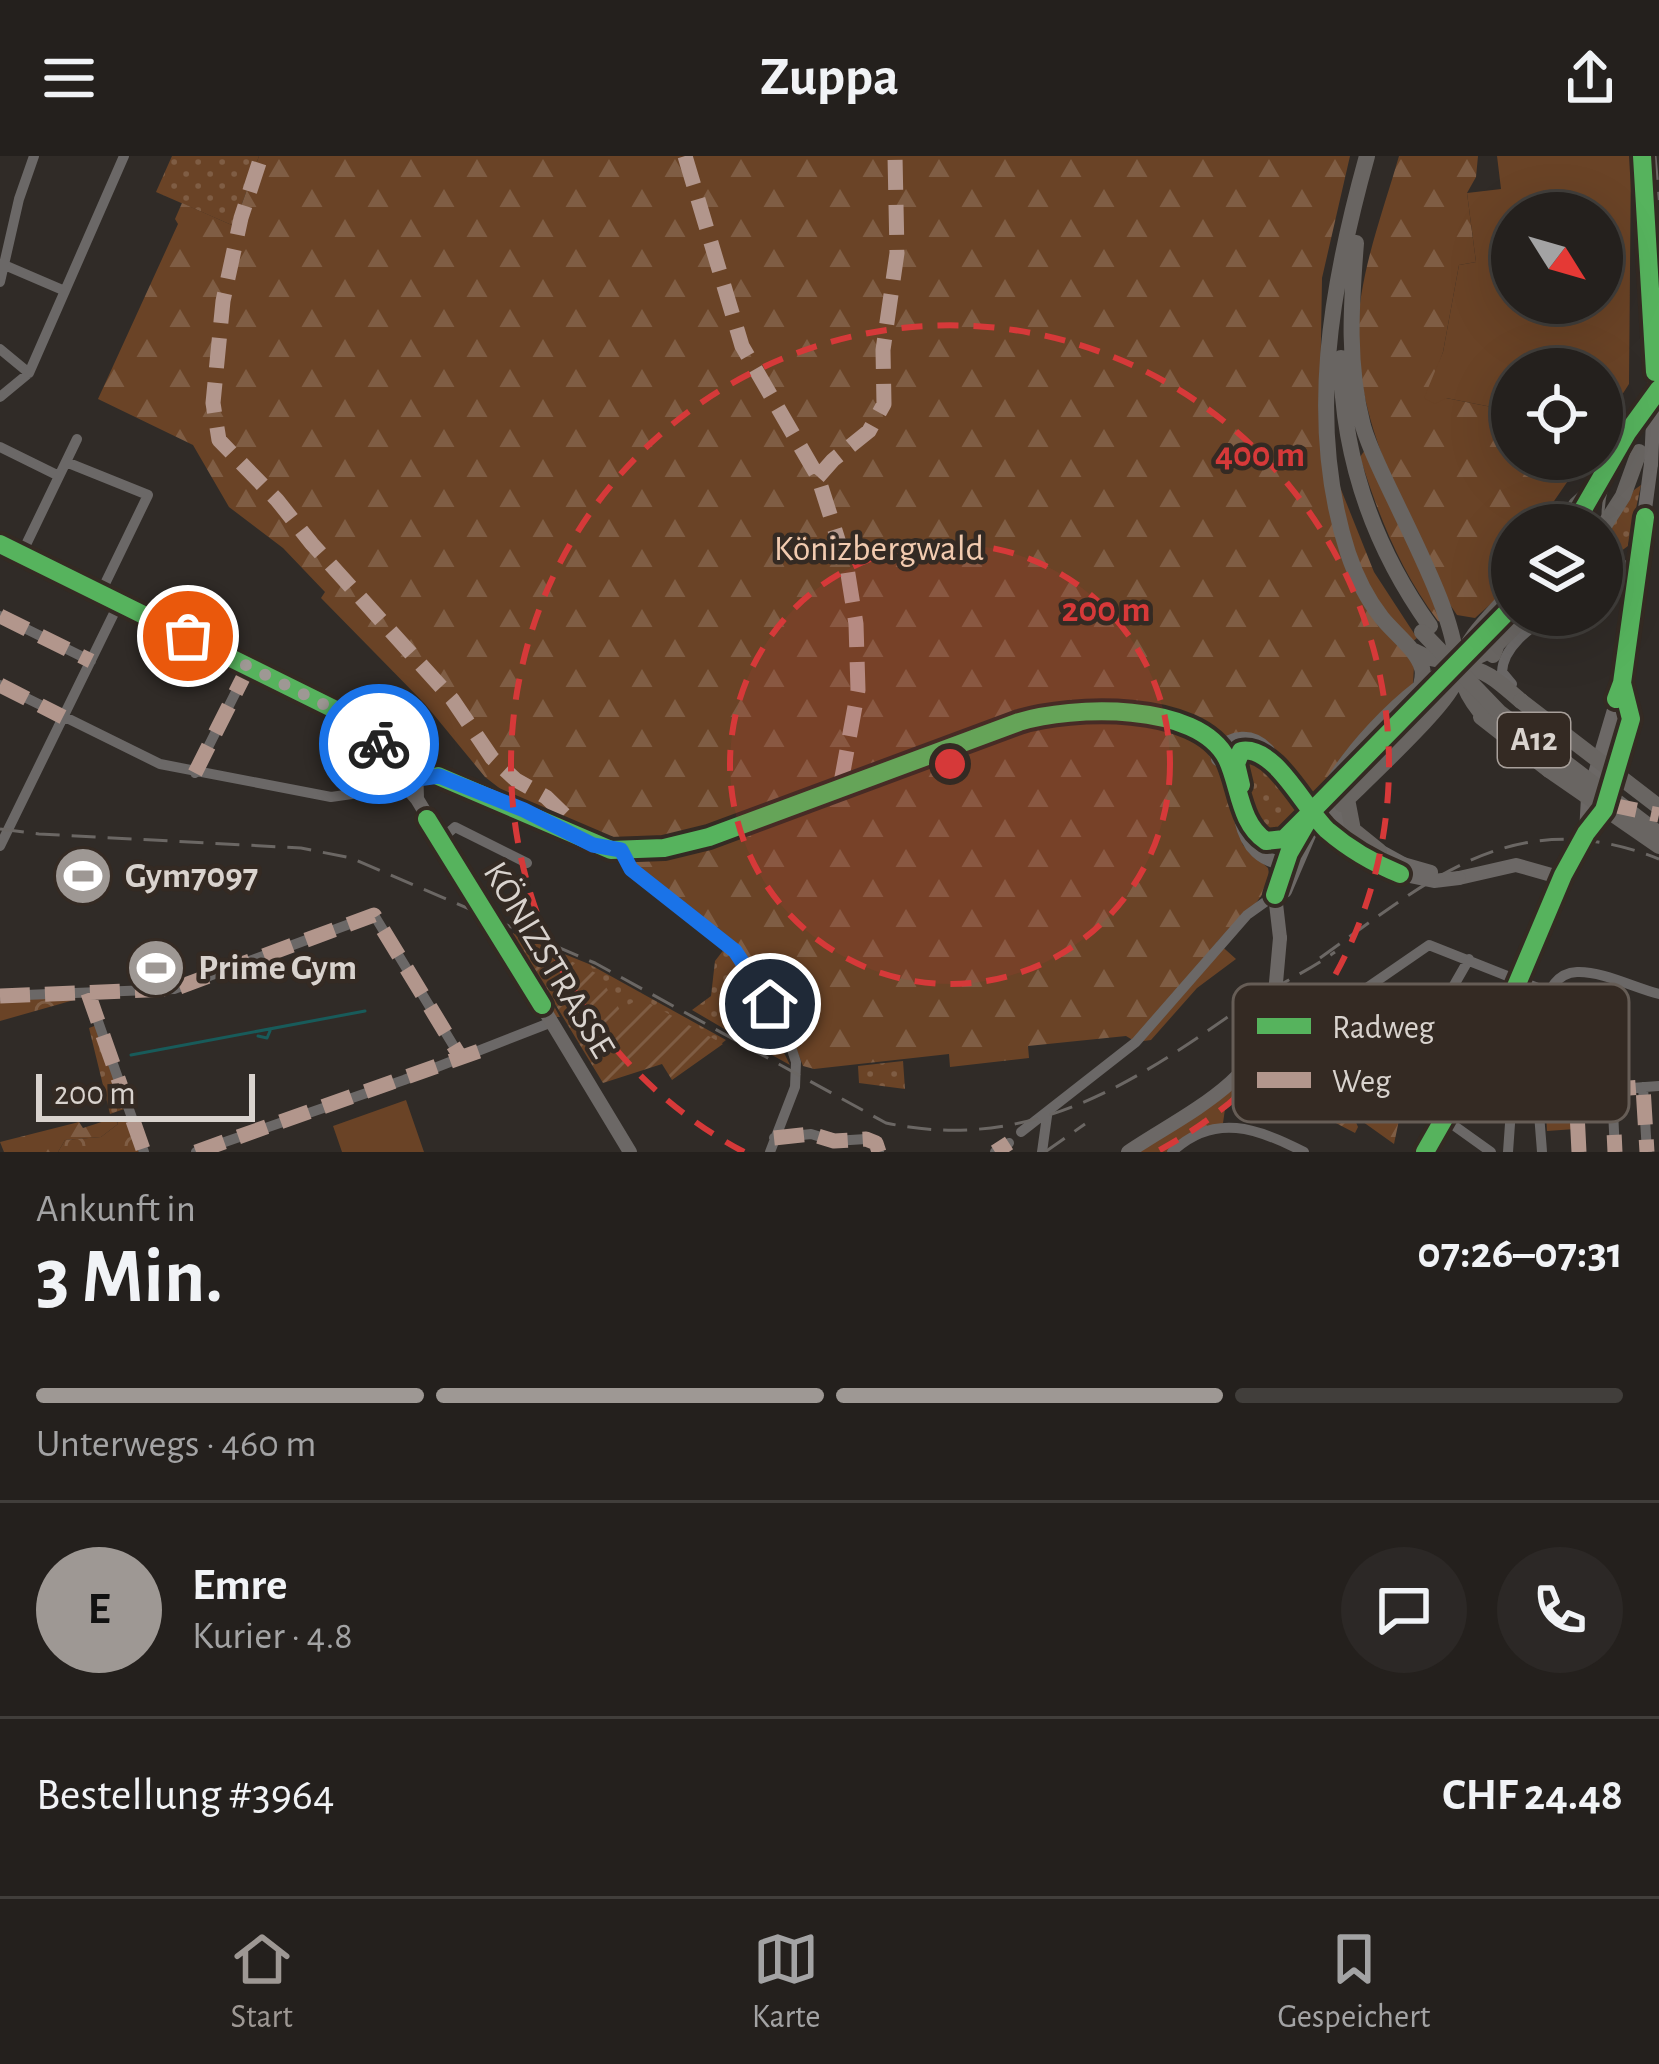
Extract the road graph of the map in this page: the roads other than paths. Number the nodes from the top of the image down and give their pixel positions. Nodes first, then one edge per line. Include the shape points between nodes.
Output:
1 (34, 156) edge
2 (124, 156) edge
3 (1367, 156) edge
4 (1378, 156) edge
5 (1642, 156) edge
6 (1356, 243) junction
7 (2, 263) edge
8 (0, 282) edge
9 (65, 291) junction
10 (1335, 301) junction
11 (0, 349) edge
12 (29, 373) junction
13 (1657, 383) edge
14 (0, 397) edge
15 (1659, 417) edge
16 (77, 439) dead end
17 (0, 446) edge
18 (1645, 458) junction
19 (66, 462) junction
20 (59, 476) junction
21 (1597, 486) junction
22 (1577, 504) edge
23 (1586, 504) edge
24 (1617, 504) edge
25 (0, 544) edge
26 (21, 555) junction
27 (1632, 566) junction
28 (1623, 570) edge
29 (100, 594) junction
30 (119, 603) junction
31 (1441, 603) junction
32 (0, 616) edge
33 (1491, 616) edge
34 (1491, 623) edge
35 (1426, 629) junction
36 (1505, 636) edge
37 (1524, 636) edge
38 (1497, 644) junction
39 (1408, 647) junction
40 (1465, 658) junction
41 (91, 661) junction
42 (249, 666) junction
43 (1443, 682) dead end
44 (1622, 683) junction
45 (0, 685) edge
46 (1421, 686) junction
47 (1507, 687) junction
48 (1630, 708) junction
49 (1612, 711) junction
50 (63, 717) junction
51 (1423, 722) junction
52 (1493, 725) junction
53 (1224, 753) junction
54 (195, 773) junction
55 (407, 773) junction
56 (1329, 804) junction
57 (1659, 807) edge
58 (1659, 821) edge
59 (1248, 824) junction
60 (1329, 831) dead end
61 (1659, 834) edge
62 (1585, 835) junction
63 (440, 840) junction
64 (0, 846) edge
65 (1659, 846) edge
66 (621, 850) junction
67 (1378, 851) joint
68 (1291, 861) junction
69 (526, 863) dead end
70 (1402, 869) junction
71 (1562, 878) junction
72 (1275, 895) junction
73 (1252, 910) junction
74 (1276, 913) junction
75 (1469, 958) junction
76 (1520, 980) junction
77 (1276, 984) edge
78 (1372, 984) edge
79 (1454, 984) edge
80 (1518, 984) edge
81 (1520, 984) edge
82 (1529, 984) edge
83 (1555, 984) edge
84 (1622, 984) edge
85 (1629, 986) edge
86 (88, 993) junction
87 (1659, 994) edge
88 (0, 996) edge
89 (552, 1022) junction
90 (461, 1058) junction
91 (1233, 1080) edge
92 (1659, 1086) edge
93 (1643, 1087) junction
94 (1629, 1088) edge
95 (1049, 1113) junction
96 (1436, 1122) edge
97 (1449, 1122) edge
98 (1511, 1122) edge
99 (1540, 1122) edge
100 (1578, 1122) edge
101 (1614, 1122) edge
102 (1021, 1132) dead end
103 (774, 1138) junction
104 (1010, 1143) dead end
105 (144, 1152) edge
106 (196, 1152) edge
107 (630, 1152) edge
108 (770, 1152) edge
109 (879, 1152) edge
110 (995, 1152) edge
111 (1042, 1152) edge
112 (1128, 1152) edge
113 (1174, 1152) edge
114 (1304, 1152) edge
115 (1420, 1152) edge
116 (1491, 1152) edge
117 (1508, 1152) edge
118 (1542, 1152) edge
119 (1580, 1152) edge
120 (1615, 1152) edge
121 (1647, 1152) edge

1 - 7 street
2 - 9 street
3 - 10 highway, A12
4 - 6 highway, A12
5 - 13 main road
6 - 31 highway via 1350,343 1357,399 1381,475
6 - 35 highway, A12 via 1342,341 1348,441 1379,540
7 - 8 street
7 - 9 street
9 - 12 street
10 - 35 highway, A12 via 1331,380 1343,465 1370,545
10 - 39 highway via 1325,385 1339,517 1360,584
11 - 12 street
12 - 14 street
13 - 18 main road, bridge
13 - 21 main road
15 - 18 main road
16 - 19 street
17 - 20 street
18 - 24 highway
18 - 27 main road
19 - 20 street
19 - 29 street via 148,495
20 - 26 street
21 - 22 highway
21 - 23 main road
25 - 26 main road, KÖNIZSTRASSE
26 - 29 main road, KÖNIZSTRASSE
27 - 28 street
27 - 44 main road
29 - 30 main road, KÖNIZSTRASSE
30 - 41 street
30 - 42 main road, KÖNIZSTRASSE
31 - 33 highway via 1465,621
31 - 40 highway
32 - 41 street
34 - 40 highway via 1469,639
35 - 58 highway, A12 via 1506,705
35 - 61 highway, A12, bridge via 1499,712
36 - 38 highway
37 - 47 street via 1503,661
38 - 40 highway
38 - 47 highway via 1492,661
39 - 40 highway via 1432,661
39 - 46 highway via 1422,668
40 - 46 highway
40 - 47 highway
40 - 51 highway via 1452,690
40 - 52 highway via 1465,692
41 - 50 street
42 - 54 street
42 - 55 main road, KÖNIZSTRASSE via 347,717
43 - 56 main road
44 - 48 main road
44 - 49 main road
45 - 50 street
46 - 56 highway via 1333,780
47 - 57 highway, bridge
48 - 49 main road
48 - 62 main road via 1607,802
49 - 62 main road
50 - 54 street
50 - 64 street
51 - 52 highway via 1456,704
51 - 56 highway
52 - 65 highway, bridge
53 - 56 main road via 1238,739 1256,741 1283,776
53 - 59 main road
53 - 66 main road via 1182,724 1075,710 1038,716 709,837
53 - 68 main road via 1250,844 1269,860
54 - 55 street via 331,797
55 - 63 main road, KÖNIZSTRASSE
55 - 66 main road via 439,776
56 - 59 main road via 1278,842
56 - 67 highway
56 - 68 main road
59 - 68 main road via 1260,844
60 - 70 main road via 1368,859
62 - 71 main road, bridge
63 - 69 street via 455,826
63 - 89 main road, KÖNIZSTRASSE
66 - 103 street via 631,869 744,961 785,1031 796,1079
67 - 70 main road
68 - 72 main road
68 - 74 main road
70 - 71 main road, bridge via 1434,881 1516,865
71 - 76 main road
72 - 73 street
72 - 74 main road
73 - 74 street
73 - 95 street via 1134,1043
74 - 77 main road, bridge
75 - 76 street
75 - 78 street via 1426,946
75 - 79 street
76 - 80 main road
76 - 81 street
76 - 82 street
83 - 84 street via 1577,972
85 - 87 street
86 - 88 street
86 - 90 street via 181,988 374,915
86 - 105 street
89 - 90 street
89 - 107 main road, KÖNIZSTRASSE
90 - 106 street
91 - 112 main road, bridge
92 - 93 street
93 - 94 street
93 - 121 street
95 - 102 street
95 - 111 street
96 - 115 main road
97 - 116 street
98 - 117 street
99 - 118 street
100 - 119 street
101 - 120 street
103 - 108 street
103 - 109 street via 868,1139
104 - 110 street
113 - 114 street via 1201,1132 1233,1126

